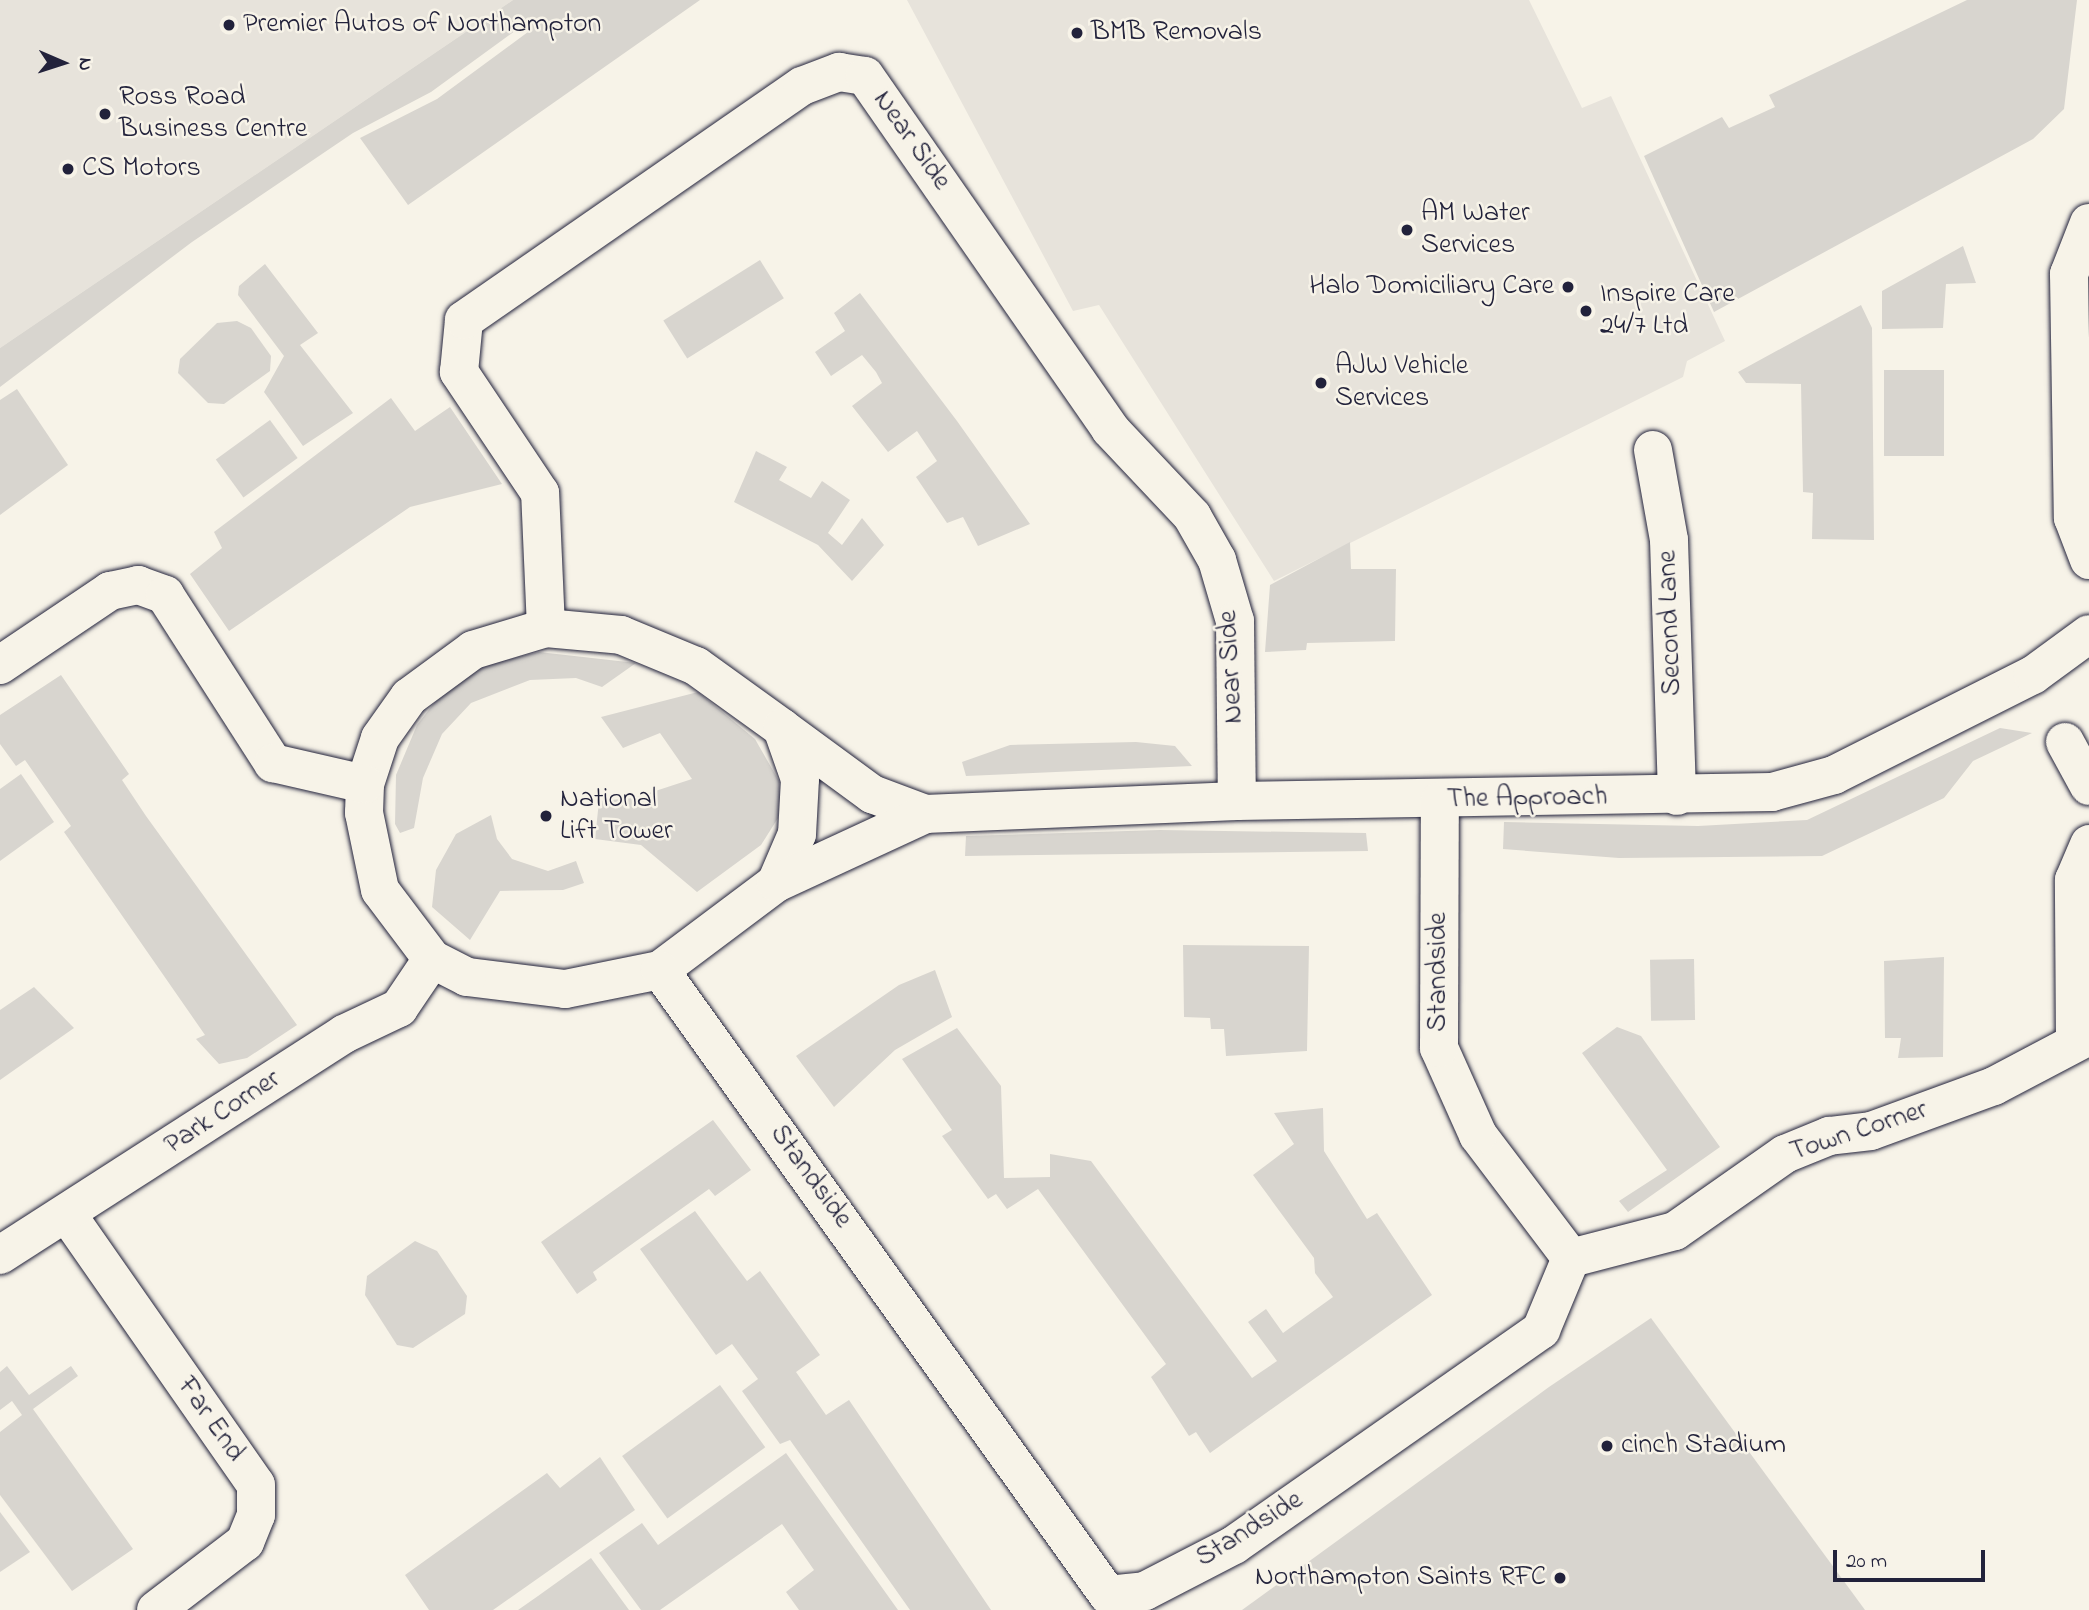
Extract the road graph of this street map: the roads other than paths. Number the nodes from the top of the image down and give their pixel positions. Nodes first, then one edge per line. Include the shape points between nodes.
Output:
1 (2089, 223) edge
2 (1653, 450) dead end
3 (2089, 560) edge
4 (546, 628) junction
5 (2089, 634) edge
6 (0, 665) edge
7 (782, 728) junction
8 (2065, 742) dead end
9 (365, 784) junction
10 (2089, 786) edge
11 (1677, 796) junction
12 (1237, 801) junction
13 (1440, 801) junction
14 (916, 817) junction
15 (2089, 844) edge
16 (776, 883) junction
17 (432, 959) junction
18 (660, 970) junction
19 (2082, 1039) edge
20 (67, 1214) junction
21 (0, 1255) edge
22 (1571, 1258) junction
23 (1104, 1603) edge
24 (156, 1610) edge

1 - 3 street via 2069,274 2074,518
2 - 11 street, Second Lane via 1668,540
4 - 7 street, The Approach via 621,635 669,653
4 - 9 street via 473,650 433,674 380,738
4 - 12 street, Near Side via 540,493 459,372 464,320 802,86 839,72 865,76 1110,429 1192,516 1217,560 1235,621
5 - 11 street, The Approach via 2033,675 1833,775 1772,792
6 - 9 street via 110,591 138,585 165,595 273,763
7 - 14 street, The Approach via 872,794
7 - 16 street via 800,779 802,811
8 - 10 street
9 - 17 street via 368,850 380,890
11 - 13 street, The Approach
12 - 13 street, The Approach
12 - 14 street, The Approach
13 - 22 street, Standside via 1439,1048 1478,1135
14 - 16 street, The Approach
15 - 19 street, Town Corner via 2074,880
16 - 18 street, The Approach
17 - 18 street via 467,977 514,987 565,989
17 - 20 street, Park Corner via 399,1008 344,1034
18 - 23 street, Standside
19 - 22 street, Town Corner via 1994,1086 1871,1131 1829,1136 1785,1154 1675,1231
20 - 21 street, Park Corner
20 - 24 street, Far End via 256,1485 256,1515 245,1542
22 - 23 street, Standside via 1541,1330 1234,1545 1145,1591

